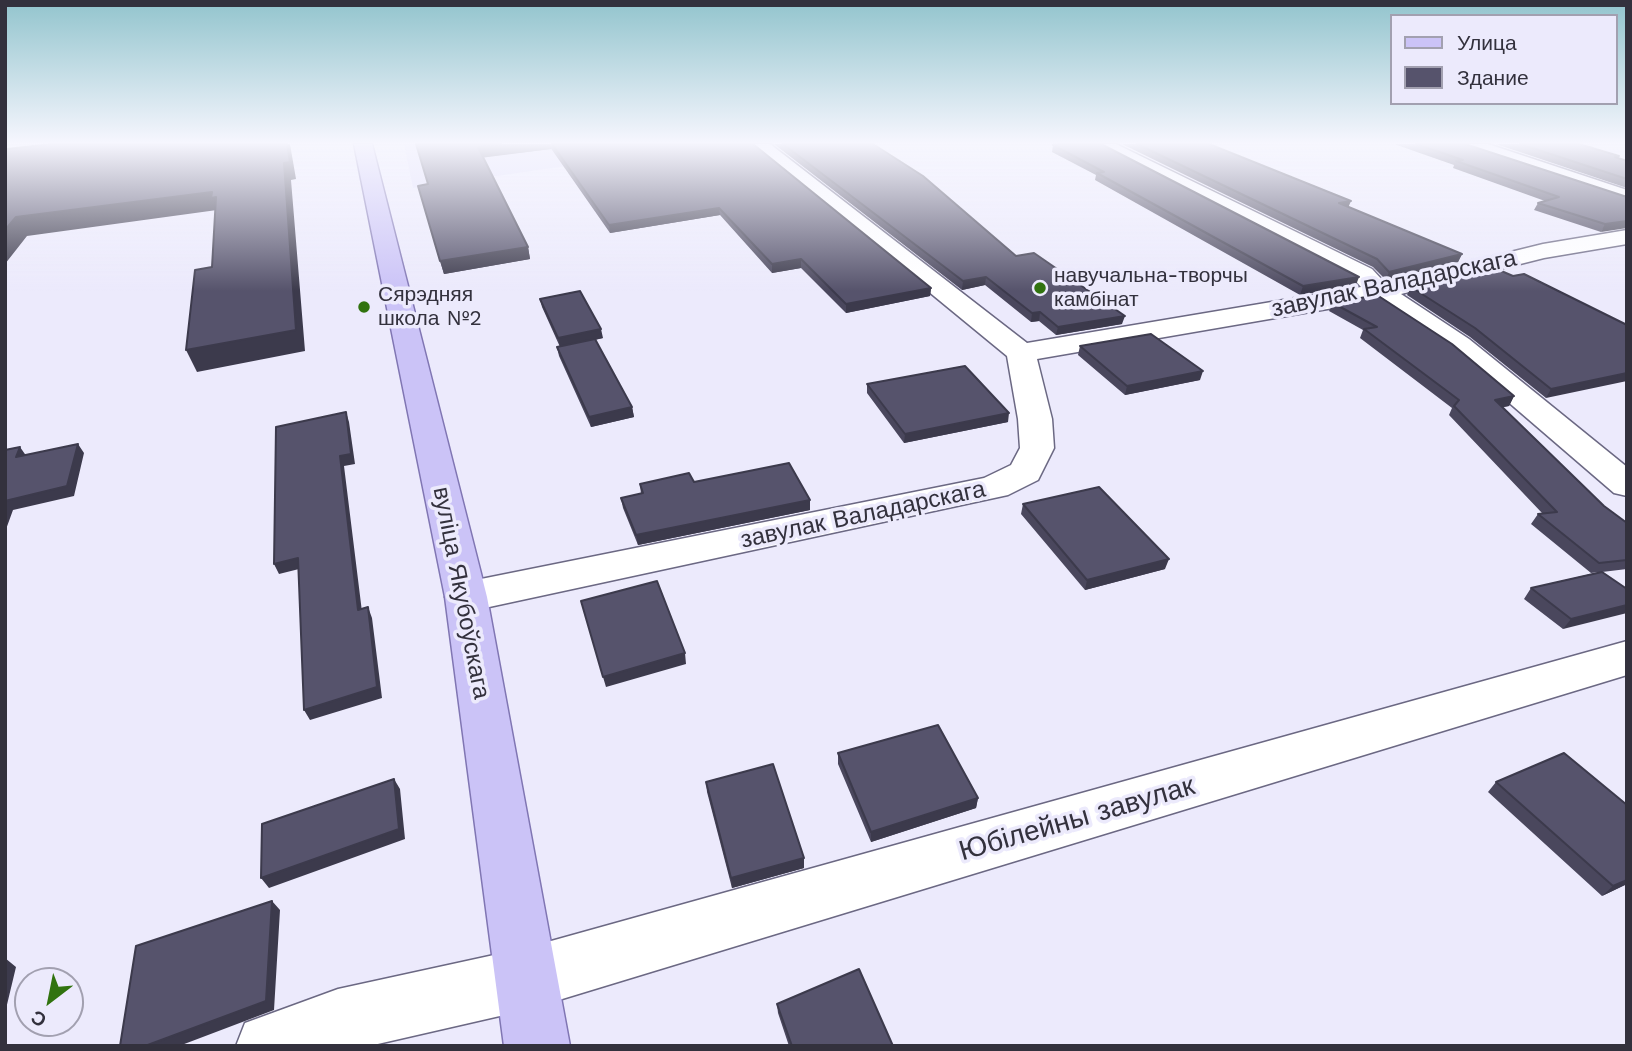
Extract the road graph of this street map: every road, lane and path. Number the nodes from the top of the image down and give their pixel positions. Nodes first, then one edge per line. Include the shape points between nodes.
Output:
1 (374, 193) edge
2 (820, 193) edge
3 (1202, 193) edge
4 (1627, 237) edge
5 (1379, 292) junction
6 (1021, 353) junction
7 (1627, 485) edge
8 (466, 597) junction
9 (1627, 658) edge
10 (526, 979) junction
11 (268, 1046) edge
12 (537, 1046) edge

1 - 8 main road, вуліца Якубоўскага
2 - 6 street
3 - 5 street via 1328,254 1363,274
4 - 5 street, завулак Валадарскага via 1543,251
5 - 6 street, завулак Валадарскага
5 - 7 street via 1459,345
6 - 8 street, завулак Валадарскага via 1037,447 1025,472 995,487
8 - 10 main road, вуліца Якубоўскага
9 - 10 street, Юбілейны завулак
10 - 11 street, Юбілейны завулак via 338,1021
10 - 12 main road, вуліца Якубоўскага

